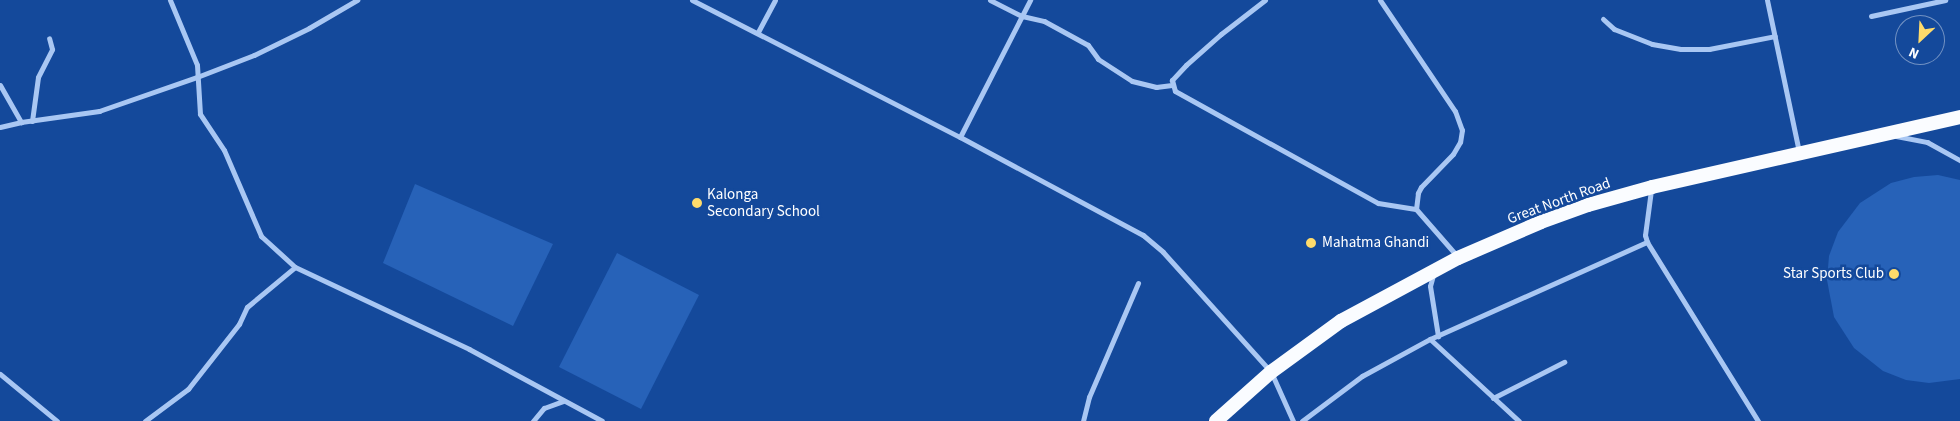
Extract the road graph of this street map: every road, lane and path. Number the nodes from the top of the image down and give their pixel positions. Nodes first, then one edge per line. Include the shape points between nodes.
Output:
1 (170, 0) edge
2 (357, 0) edge
3 (692, 0) edge
4 (775, 0) edge
5 (990, 0) edge
6 (1030, 0) edge
7 (1265, 0) edge
8 (1380, 0) edge
9 (1767, 0) edge
10 (1945, 0) edge
11 (1022, 16) junction
12 (1871, 16) dead end
13 (1603, 19) dead end
14 (758, 32) junction
15 (1775, 36) junction
16 (49, 38) dead end
17 (197, 77) junction
18 (0, 85) edge
19 (1172, 85) junction
20 (1960, 117) edge
21 (32, 121) junction
22 (21, 122) junction
23 (0, 127) edge
24 (1888, 134) junction
25 (960, 137) junction
26 (1799, 152) junction
27 (1960, 160) edge
28 (1652, 187) junction
29 (1416, 209) junction
30 (1647, 242) junction
31 (1458, 258) junction
32 (295, 267) junction
33 (1434, 270) junction
34 (1138, 283) dead end
35 (1438, 336) junction
36 (1430, 339) junction
37 (1564, 362) dead end
38 (1271, 372) junction
39 (0, 374) edge
40 (1493, 398) junction
41 (563, 400) junction
42 (57, 421) edge
43 (146, 421) edge
44 (534, 421) edge
45 (602, 421) edge
46 (1082, 421) edge
47 (1216, 421) edge
48 (1293, 421) edge
49 (1302, 421) edge
50 (1519, 421) edge
51 (1758, 421) edge

1 - 17 street via 193,52
2 - 17 street via 254,55
3 - 14 street
4 - 14 street
5 - 11 street
6 - 11 street
7 - 19 street via 1186,65 1172,80
8 - 29 street via 1454,111 1462,130 1453,154 1421,187
9 - 15 street
10 - 12 street
11 - 19 street via 1044,21 1088,45 1098,60 1132,81 1156,87
11 - 25 street
13 - 15 street via 1614,29 1652,44 1681,49 1709,50
14 - 25 street
15 - 26 street
16 - 21 street via 52,49 38,76
17 - 21 street via 99,111
17 - 32 street via 200,114 224,150 254,223 262,236
18 - 22 street
19 - 29 street via 1176,91 1378,203
20 - 24 highway, Great North Road
21 - 22 street
22 - 23 street
24 - 26 highway, Great North Road
24 - 27 street via 1927,142
25 - 38 street via 1154,243
26 - 28 highway, Great North Road
28 - 30 street via 1645,235
28 - 31 highway, Great North Road via 1541,222
29 - 31 street
30 - 35 street
30 - 51 street
31 - 33 highway, Great North Road
32 - 41 street via 470,350
32 - 43 street via 247,307 239,324 188,389
33 - 35 street via 1430,286
33 - 38 highway, Great North Road via 1341,321
34 - 46 street
35 - 36 street
36 - 40 street
36 - 49 street via 1362,376
37 - 40 street
38 - 47 highway, Great North Road
38 - 48 street
39 - 42 street
40 - 50 street
41 - 44 street via 544,408
41 - 45 street

